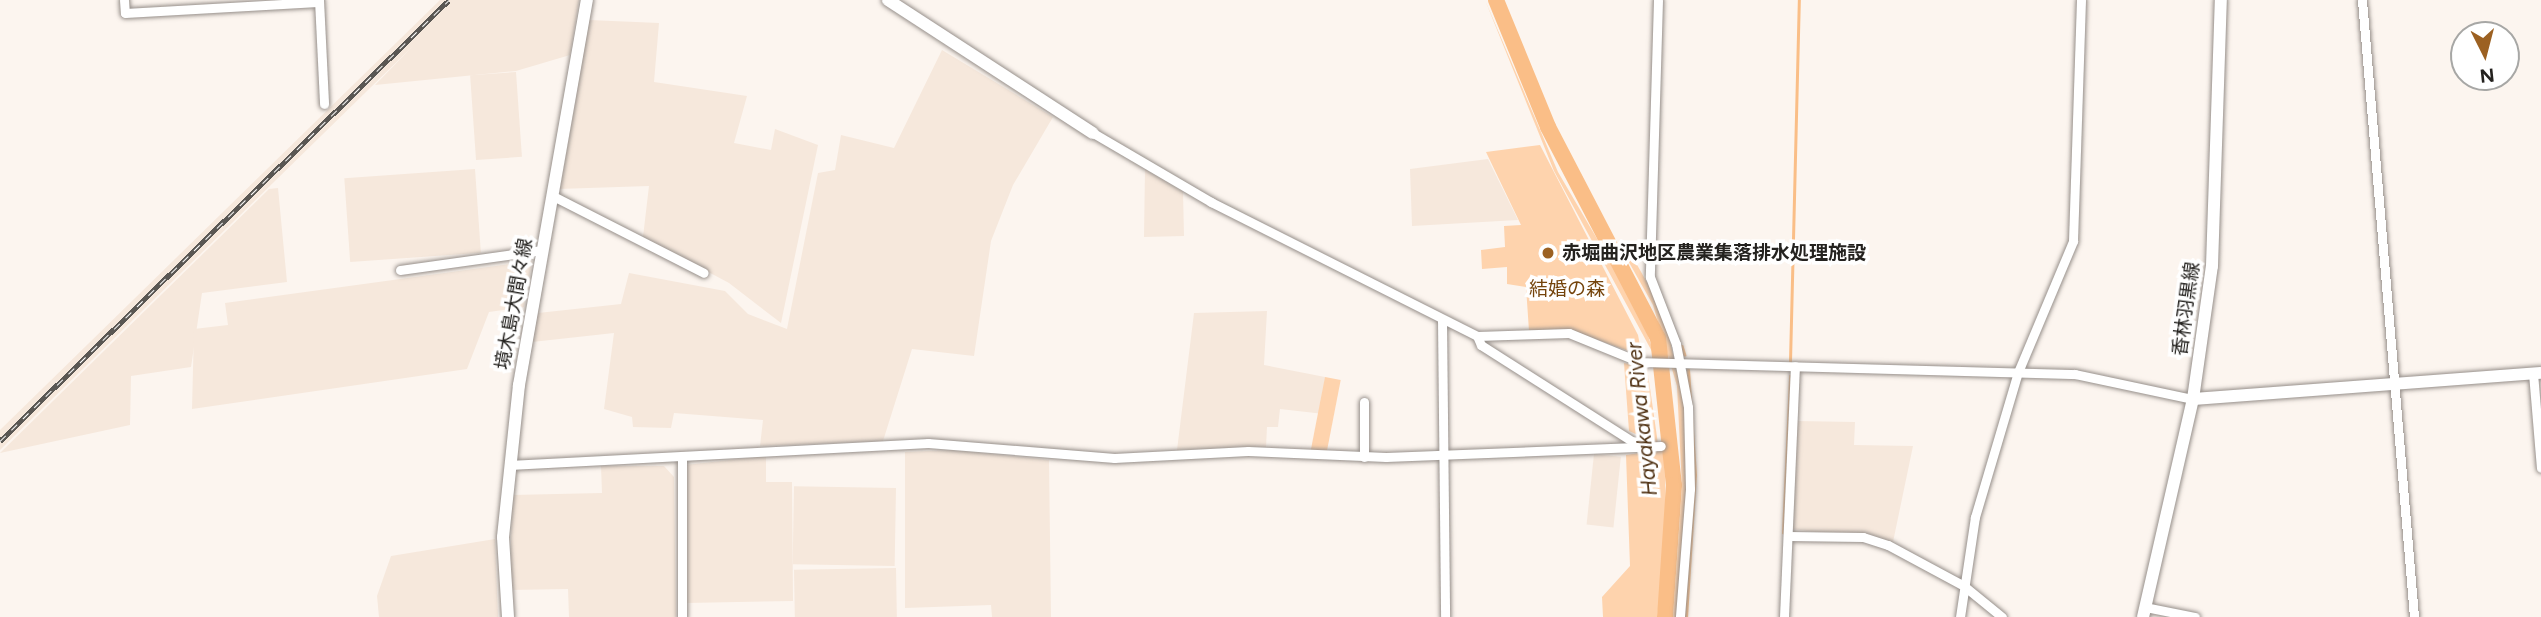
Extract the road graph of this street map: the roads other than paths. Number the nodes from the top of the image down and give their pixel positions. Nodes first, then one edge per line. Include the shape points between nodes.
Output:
1 (124, 0) edge
2 (587, 0) edge
3 (888, 0) edge
4 (1658, 0) edge
5 (2081, 0) edge
6 (2221, 0) edge
7 (2362, 0) edge
8 (319, 1) edge
9 (324, 104) dead end
10 (1093, 133) joint
11 (553, 196) junction
12 (543, 250) junction
13 (400, 270) dead end
14 (705, 273) dead end
15 (1442, 320) junction
16 (1477, 336) junction
17 (1679, 363) junction
18 (1795, 366) junction
19 (2018, 372) junction
20 (2537, 373) edge
21 (2395, 384) junction
22 (2193, 399) junction
23 (1364, 402) dead end
24 (1661, 446) dead end
25 (1641, 447) junction
26 (1443, 454) junction
27 (1364, 457) junction
28 (682, 458) junction
29 (509, 465) junction
30 (2541, 468) edge
31 (1788, 536) junction
32 (1964, 586) junction
33 (2144, 612) edge
34 (508, 617) edge
35 (682, 617) edge
36 (1445, 617) edge
37 (1680, 617) edge
38 (1784, 617) edge
39 (1959, 617) edge
40 (2002, 617) edge
41 (2195, 617) edge
42 (2414, 617) edge

1 - 8 street via 125,13
2 - 11 main road, 境木島大間々線
3 - 10 main road
4 - 17 street via 1650,276
5 - 19 street via 2073,241
6 - 22 main road, 香林羽黒線 via 2212,267
7 - 21 street
8 - 9 street
10 - 15 street via 1211,202
11 - 12 main road, 境木島大間々線
11 - 14 street
12 - 13 street
12 - 29 main road, 境木島大間々線
15 - 16 street
15 - 26 street
16 - 17 street via 1563,332 1625,359
16 - 25 street via 1481,345
17 - 18 street
17 - 37 street via 1690,460
18 - 19 street
18 - 31 street
19 - 22 street via 2075,374
19 - 32 street via 1975,517
20 - 21 main road
20 - 30 street
21 - 22 main road
21 - 42 street
22 - 33 main road, 香林羽黒線
23 - 27 street
24 - 25 street
25 - 26 street
26 - 27 street
26 - 36 street
27 - 28 street via 1248,451 1114,458 928,443
28 - 29 street
28 - 35 street
29 - 34 main road, 境木島大間々線 via 503,537
31 - 32 street via 1876,541
31 - 38 street
32 - 39 street
32 - 40 street
33 - 41 street

